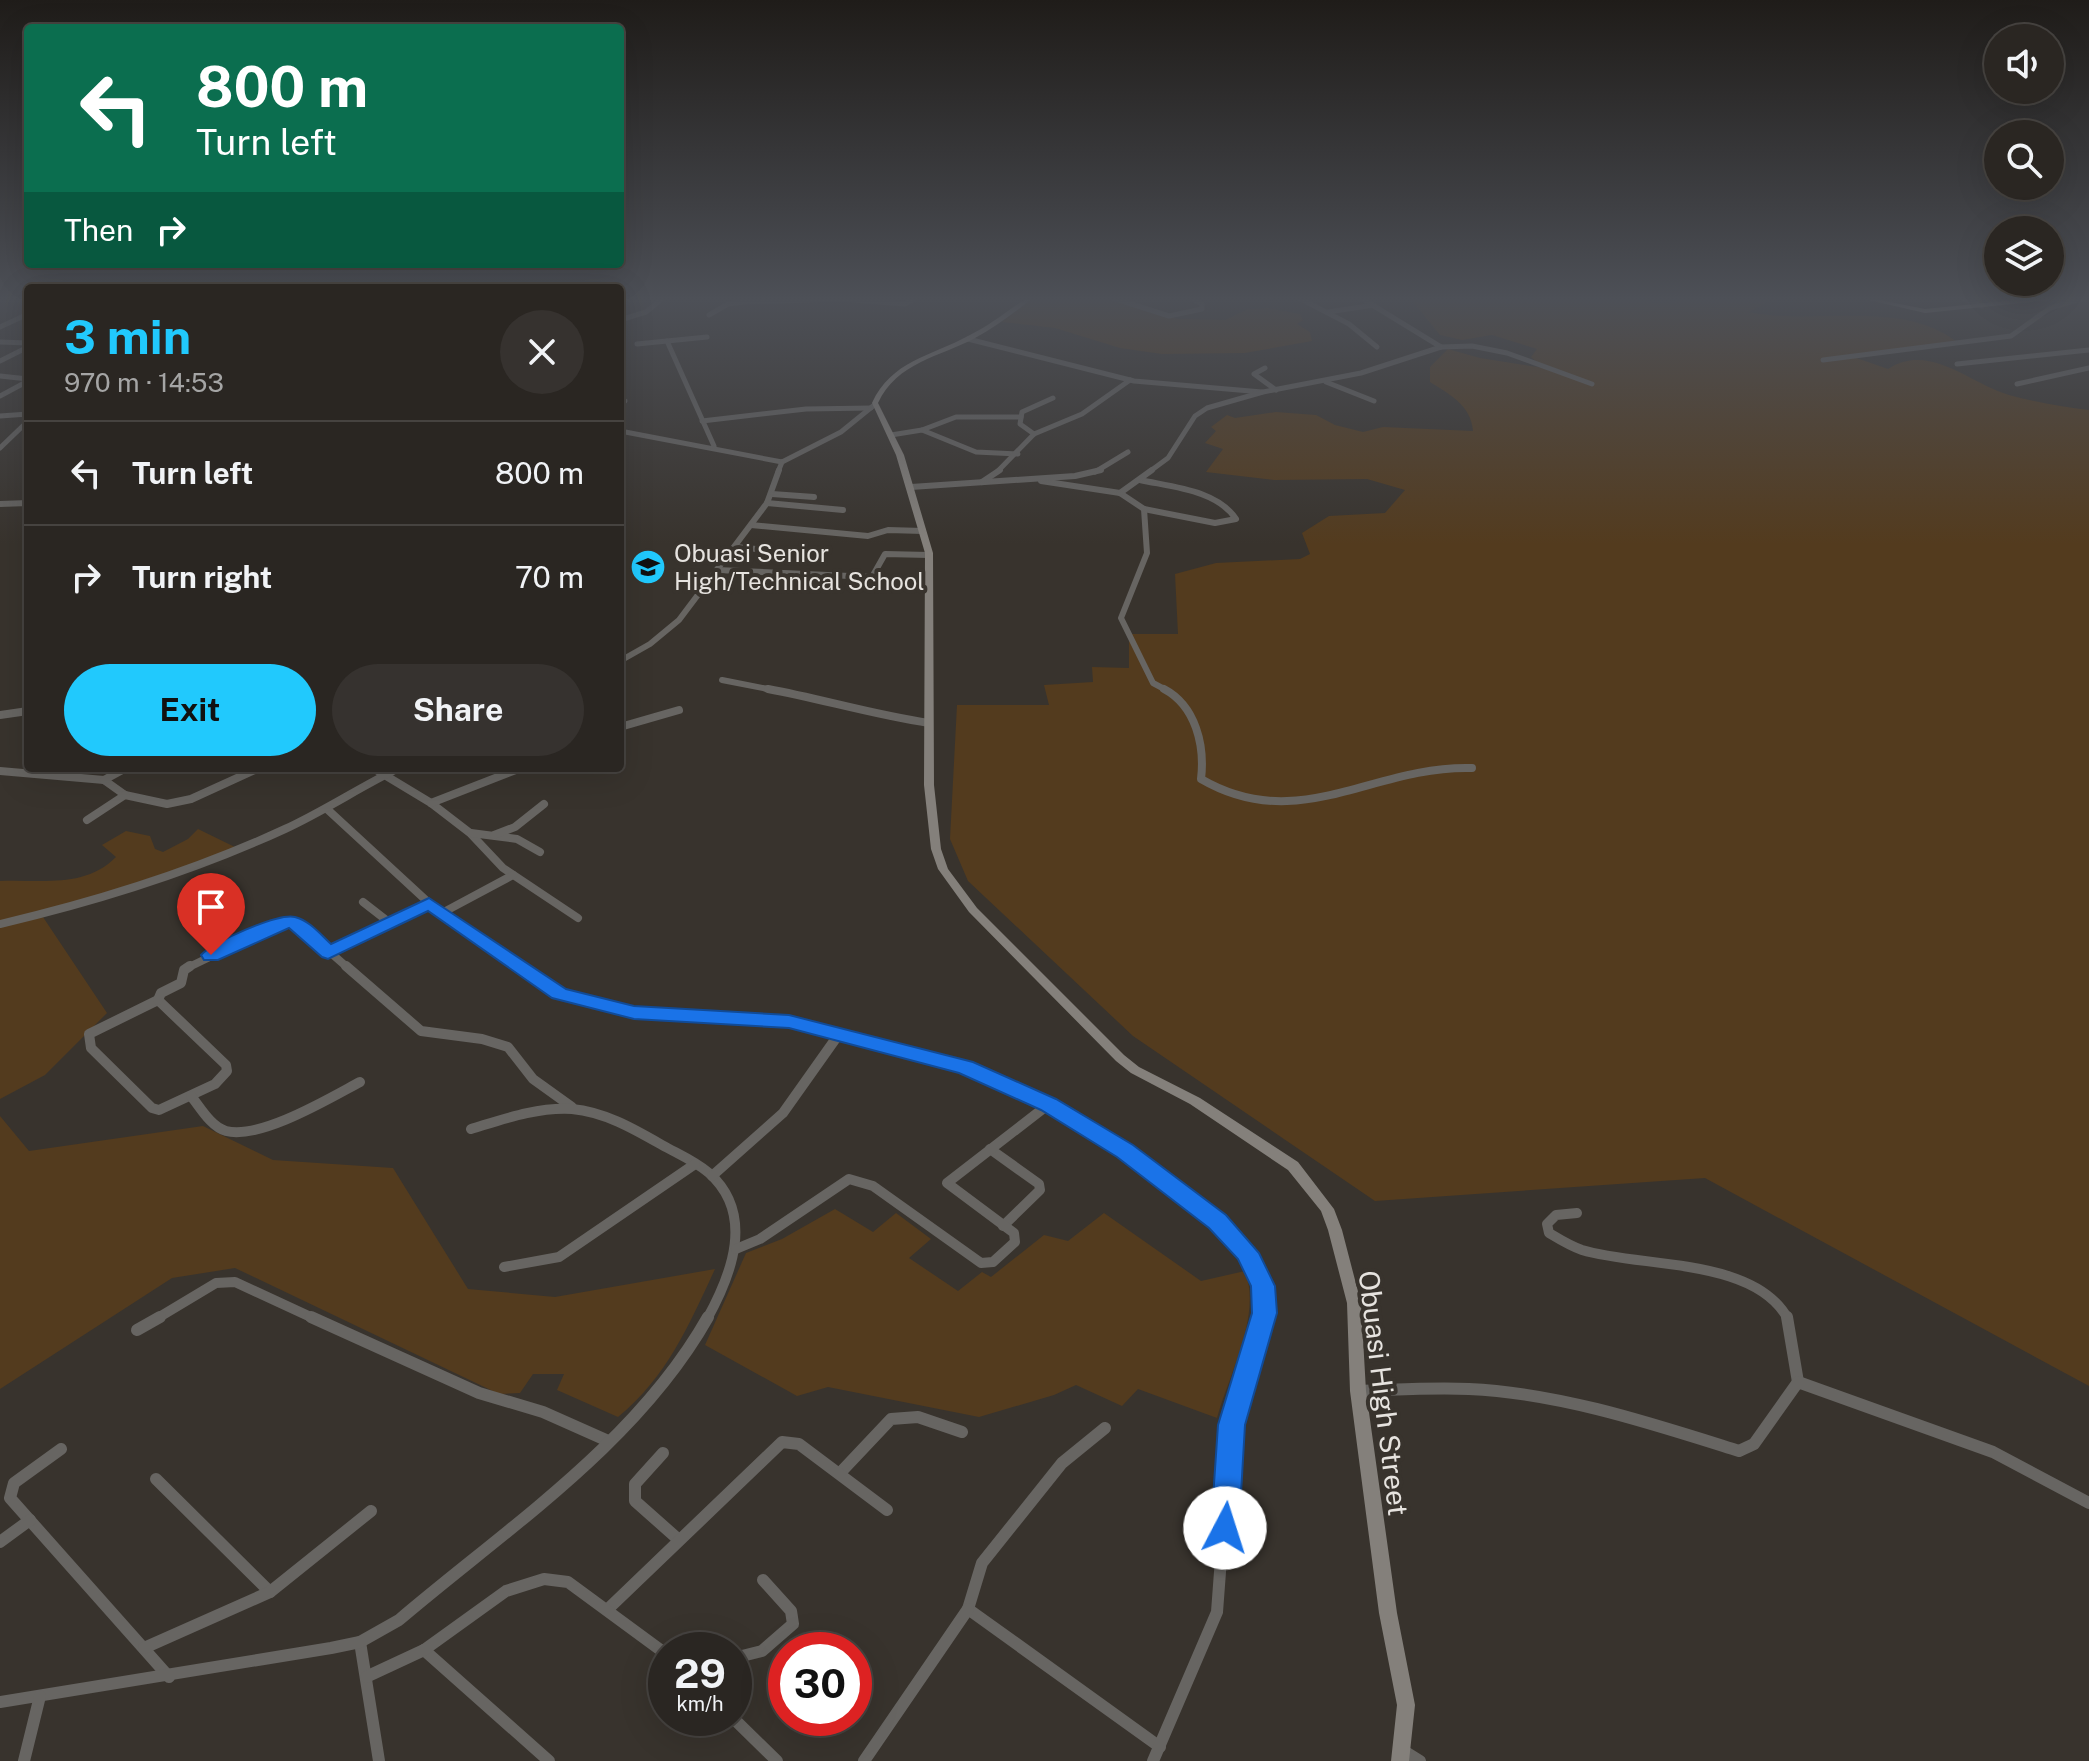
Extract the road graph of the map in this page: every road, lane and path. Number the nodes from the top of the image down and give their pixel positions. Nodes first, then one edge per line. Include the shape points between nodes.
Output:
1 (684, 380) edge
2 (890, 380) edge
3 (1130, 380) edge
4 (1132, 380) edge
5 (1263, 380) edge
6 (1582, 380) edge
7 (2034, 380) edge
8 (1326, 381) joint
9 (24, 382) edge
10 (1592, 384) dead end
11 (2017, 384) dead end
12 (1277, 390) junction
13 (1263, 392) junction
14 (0, 396) edge
15 (1053, 398) dead end
16 (1374, 401) dead end
17 (873, 410) junction
18 (24, 414) edge
19 (0, 416) edge
20 (1021, 417) junction
21 (702, 421) junction
22 (24, 425) edge
23 (922, 430) junction
24 (624, 432) edge
25 (1034, 434) junction
26 (891, 435) junction
27 (0, 437) edge
28 (10, 437) junction
29 (714, 446) junction
30 (0, 448) edge
31 (1128, 452) dead end
32 (1018, 454) junction
33 (782, 462) junction
34 (1140, 480) junction
35 (1041, 481) junction
36 (974, 485) junction
37 (911, 487) junction
38 (1120, 493) junction
39 (772, 494) junction
40 (814, 497) dead end
41 (24, 503) edge
42 (767, 503) junction
43 (0, 504) edge
44 (1144, 509) junction
45 (843, 510) dead end
46 (751, 525) junction
47 (923, 531) junction
48 (736, 547) junction
49 (797, 553) dead end
50 (929, 555) junction
51 (717, 570) junction
52 (624, 659) edge
53 (722, 680) dead end
54 (679, 710) dead end
55 (24, 712) edge
56 (0, 715) edge
57 (929, 723) junction
58 (624, 726) edge
59 (1472, 768) dead end
60 (0, 771) edge
61 (119, 772) edge
62 (250, 772) edge
63 (380, 772) edge
64 (391, 772) edge
65 (511, 772) edge
66 (385, 775) junction
67 (104, 780) junction
68 (125, 795) junction
69 (431, 803) junction
70 (544, 804) dead end
71 (327, 809) junction
72 (87, 820) dead end
73 (470, 833) junction
74 (494, 836) junction
75 (540, 852) dead end
76 (513, 875) junction
77 (363, 902) dead end
78 (429, 903) junction
79 (442, 913) junction
80 (578, 918) dead end
81 (390, 923) junction
82 (0, 924) edge
83 (328, 953) junction
84 (158, 1000) junction
85 (839, 1034) junction
86 (360, 1082) dead end
87 (191, 1096) junction
88 (1049, 1104) junction
89 (573, 1108) junction
90 (471, 1129) dead end
91 (990, 1149) junction
92 (695, 1164) junction
93 (712, 1176) junction
94 (1577, 1213) dead end
95 (1003, 1226) junction
96 (736, 1249) junction
97 (504, 1267) dead end
98 (137, 1330) dead end
99 (1798, 1382) junction
100 (1358, 1391) junction
101 (1105, 1428) dead end
102 (962, 1432) dead end
103 (606, 1440) junction
104 (61, 1449) dead end
105 (663, 1453) dead end
106 (840, 1473) junction
107 (156, 1479) dead end
108 (2089, 1503) edge
109 (887, 1510) dead end
110 (371, 1511) dead end
111 (30, 1520) junction
112 (679, 1540) junction
113 (0, 1542) edge
114 (763, 1580) dead end
115 (270, 1592) junction
116 (608, 1609) junction
117 (968, 1609) junction
118 (648, 1640) edge
119 (360, 1642) junction
120 (144, 1648) junction
121 (424, 1650) junction
122 (752, 1654) edge
123 (169, 1677) junction
124 (366, 1677) junction
125 (40, 1696) junction
126 (0, 1702) edge
127 (751, 1736) edge
128 (1160, 1747) junction
129 (1402, 1756) edge
130 (24, 1761) edge
131 (379, 1761) edge
132 (549, 1761) edge
133 (777, 1761) edge
134 (864, 1761) edge
135 (1153, 1761) edge
136 (1420, 1761) edge

1 - 21 street
2 - 17 street
3 - 25 street via 1082,414
4 - 13 street
5 - 12 street
6 - 10 street
7 - 11 street
8 - 12 street
8 - 16 street
9 - 14 street
12 - 13 street
13 - 34 street via 1195,416 1176,450
15 - 20 street via 1028,407
17 - 21 street via 806,409
17 - 26 street, Obuasi High Street
17 - 33 street
18 - 19 street
20 - 23 street via 956,417
20 - 25 street via 1022,427
21 - 29 street
22 - 28 street
23 - 26 street
23 - 32 street via 976,452
24 - 29 street
25 - 32 street
26 - 37 street, Obuasi High Street
27 - 28 street
28 - 30 street
29 - 33 street
31 - 35 street via 1099,471
32 - 36 street via 992,478
33 - 39 street
34 - 38 street
34 - 44 street via 1215,500 1236,519 1215,523
35 - 36 street
35 - 38 street
36 - 37 street
37 - 47 street, Obuasi High Street
38 - 44 street
39 - 40 street
39 - 42 street
41 - 43 street
42 - 45 street
42 - 46 street
44 - 59 street via 1151,544 1121,618 1153,683 1185,705 1204,751 1201,779 1261,803 1287,804 1442,767
46 - 47 street via 868,536 888,530
46 - 48 street
47 - 50 street, Obuasi High Street
48 - 49 street
48 - 51 street
50 - 51 street via 885,554 872,577
50 - 57 street, Obuasi High Street
51 - 52 street via 670,631
53 - 57 street
54 - 58 street
55 - 56 street
57 - 100 street, Obuasi High Street via 936,849 960,894 1120,1058 1293,1166 1327,1209 1354,1303
60 - 67 street
61 - 67 street
62 - 68 street via 179,803
63 - 66 street
64 - 66 street
65 - 69 street
66 - 69 street
66 - 71 street
67 - 68 street
68 - 72 street
69 - 73 street
70 - 74 street
71 - 78 street
71 - 82 street via 161,879
73 - 74 street
73 - 76 street
74 - 75 street via 517,839
76 - 79 street
76 - 80 street
77 - 81 street
78 - 79 street
78 - 81 street
79 - 85 street via 559,993 579,1001 634,1012 789,1022
81 - 83 street
83 - 84 street via 299,925 278,924 188,966 181,983
83 - 89 street via 421,1031 508,1047 533,1079
84 - 87 street via 226,1065 224,1077
84 - 87 street via 95,1030 87,1039 152,1108 170,1107
85 - 88 street via 965,1068
85 - 93 street via 783,1113
86 - 87 street via 305,1111 235,1132 222,1130
88 - 91 street
88 - 128 street via 1125,1151 1217,1222 1247,1253 1263,1286 1264,1313 1231,1425 1217,1612
89 - 90 street
89 - 92 street via 629,1124
91 - 95 street via 1039,1184 1040,1190
91 - 95 street via 947,1183
92 - 93 street
92 - 97 street via 567,1253 539,1264
93 - 96 street via 735,1226
94 - 99 street via 1550,1218 1549,1233 1580,1249 1735,1279 1765,1293 1783,1310 1791,1328
95 - 96 street via 1014,1233 1015,1242 993,1262 981,1263 873,1186 849,1179 760,1239
96 - 103 street via 688,1351 651,1399
98 - 103 street via 216,1283 235,1282 479,1393 543,1412
99 - 100 street via 1754,1444 1739,1451 1542,1399 1470,1389
99 - 108 street via 1993,1452
100 - 129 street, Obuasi High Street via 1406,1705
101 - 117 street via 1062,1463 982,1563
102 - 106 street via 902,1415 891,1419
103 - 119 street via 399,1620
104 - 111 street via 11,1488 10,1498
105 - 112 street via 635,1484 635,1501
106 - 109 street
106 - 112 street via 799,1444 782,1442
107 - 115 street
110 - 115 street
111 - 113 street
111 - 120 street
112 - 116 street
114 - 122 street via 791,1611 793,1624
115 - 120 street
116 - 118 street
116 - 121 street via 568,1582 544,1579 488,1600
117 - 128 street
117 - 134 street
119 - 123 street
119 - 124 street
120 - 123 street
121 - 124 street
121 - 132 street
123 - 125 street
124 - 131 street
125 - 126 street
125 - 130 street
127 - 133 street
128 - 135 street
129 - 136 street

